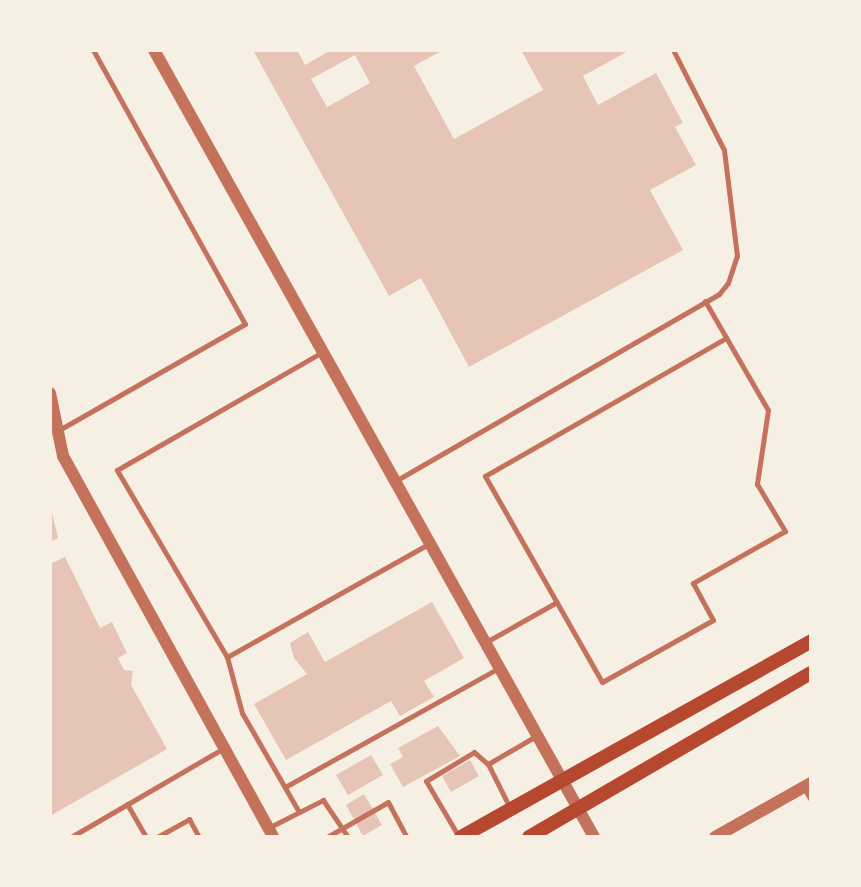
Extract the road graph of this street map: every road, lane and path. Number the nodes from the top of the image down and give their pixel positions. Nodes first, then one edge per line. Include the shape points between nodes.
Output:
1 (93, 50) edge
2 (154, 50) edge
3 (673, 50) edge
4 (705, 301) junction
5 (726, 338) junction
6 (322, 351) junction
7 (50, 393) edge
8 (58, 431) junction
9 (395, 481) junction
10 (430, 543) junction
11 (557, 602) junction
12 (811, 641) edge
13 (485, 642) junction
14 (227, 657) junction
15 (499, 667) junction
16 (811, 673) edge
17 (537, 735) junction
18 (222, 748) junction
19 (488, 764) junction
20 (562, 779) junction
21 (807, 785) edge
22 (285, 787) junction
23 (811, 800) edge
24 (127, 804) junction
25 (510, 808) junction
26 (579, 809) junction
27 (299, 812) junction
28 (341, 828) junction
29 (270, 833) edge
30 (71, 837) edge
31 (146, 837) edge
32 (157, 837) edge
33 (199, 837) edge
34 (327, 837) edge
35 (348, 837) edge
36 (407, 837) edge
37 (460, 837) edge
38 (529, 837) edge
39 (594, 837) edge
40 (715, 837) edge

1 - 8 lane via 245,324
2 - 6 street
3 - 4 lane via 715,124 726,165 736,270 719,294
4 - 5 lane
4 - 9 lane
5 - 11 lane via 485,476
5 - 11 lane via 768,410 757,484 785,531 693,583 713,620 602,682
6 - 9 street
6 - 14 lane via 117,470
7 - 8 street
8 - 18 street via 63,456
9 - 10 street
10 - 13 street
10 - 14 lane
11 - 13 lane
12 - 20 main road
13 - 15 street
14 - 22 lane via 242,713
15 - 17 street
15 - 22 lane
16 - 26 main road
17 - 19 lane
17 - 20 street
18 - 24 lane
18 - 29 street
19 - 25 lane
19 - 37 lane via 474,752 426,781
20 - 25 main road
20 - 26 street
21 - 23 lane
21 - 40 street
22 - 27 lane
24 - 30 lane
24 - 31 lane
25 - 37 main road
26 - 38 main road
26 - 39 street
27 - 28 lane via 323,800
27 - 29 lane
28 - 34 lane
28 - 35 lane
28 - 36 lane via 388,802
32 - 33 lane via 189,819

